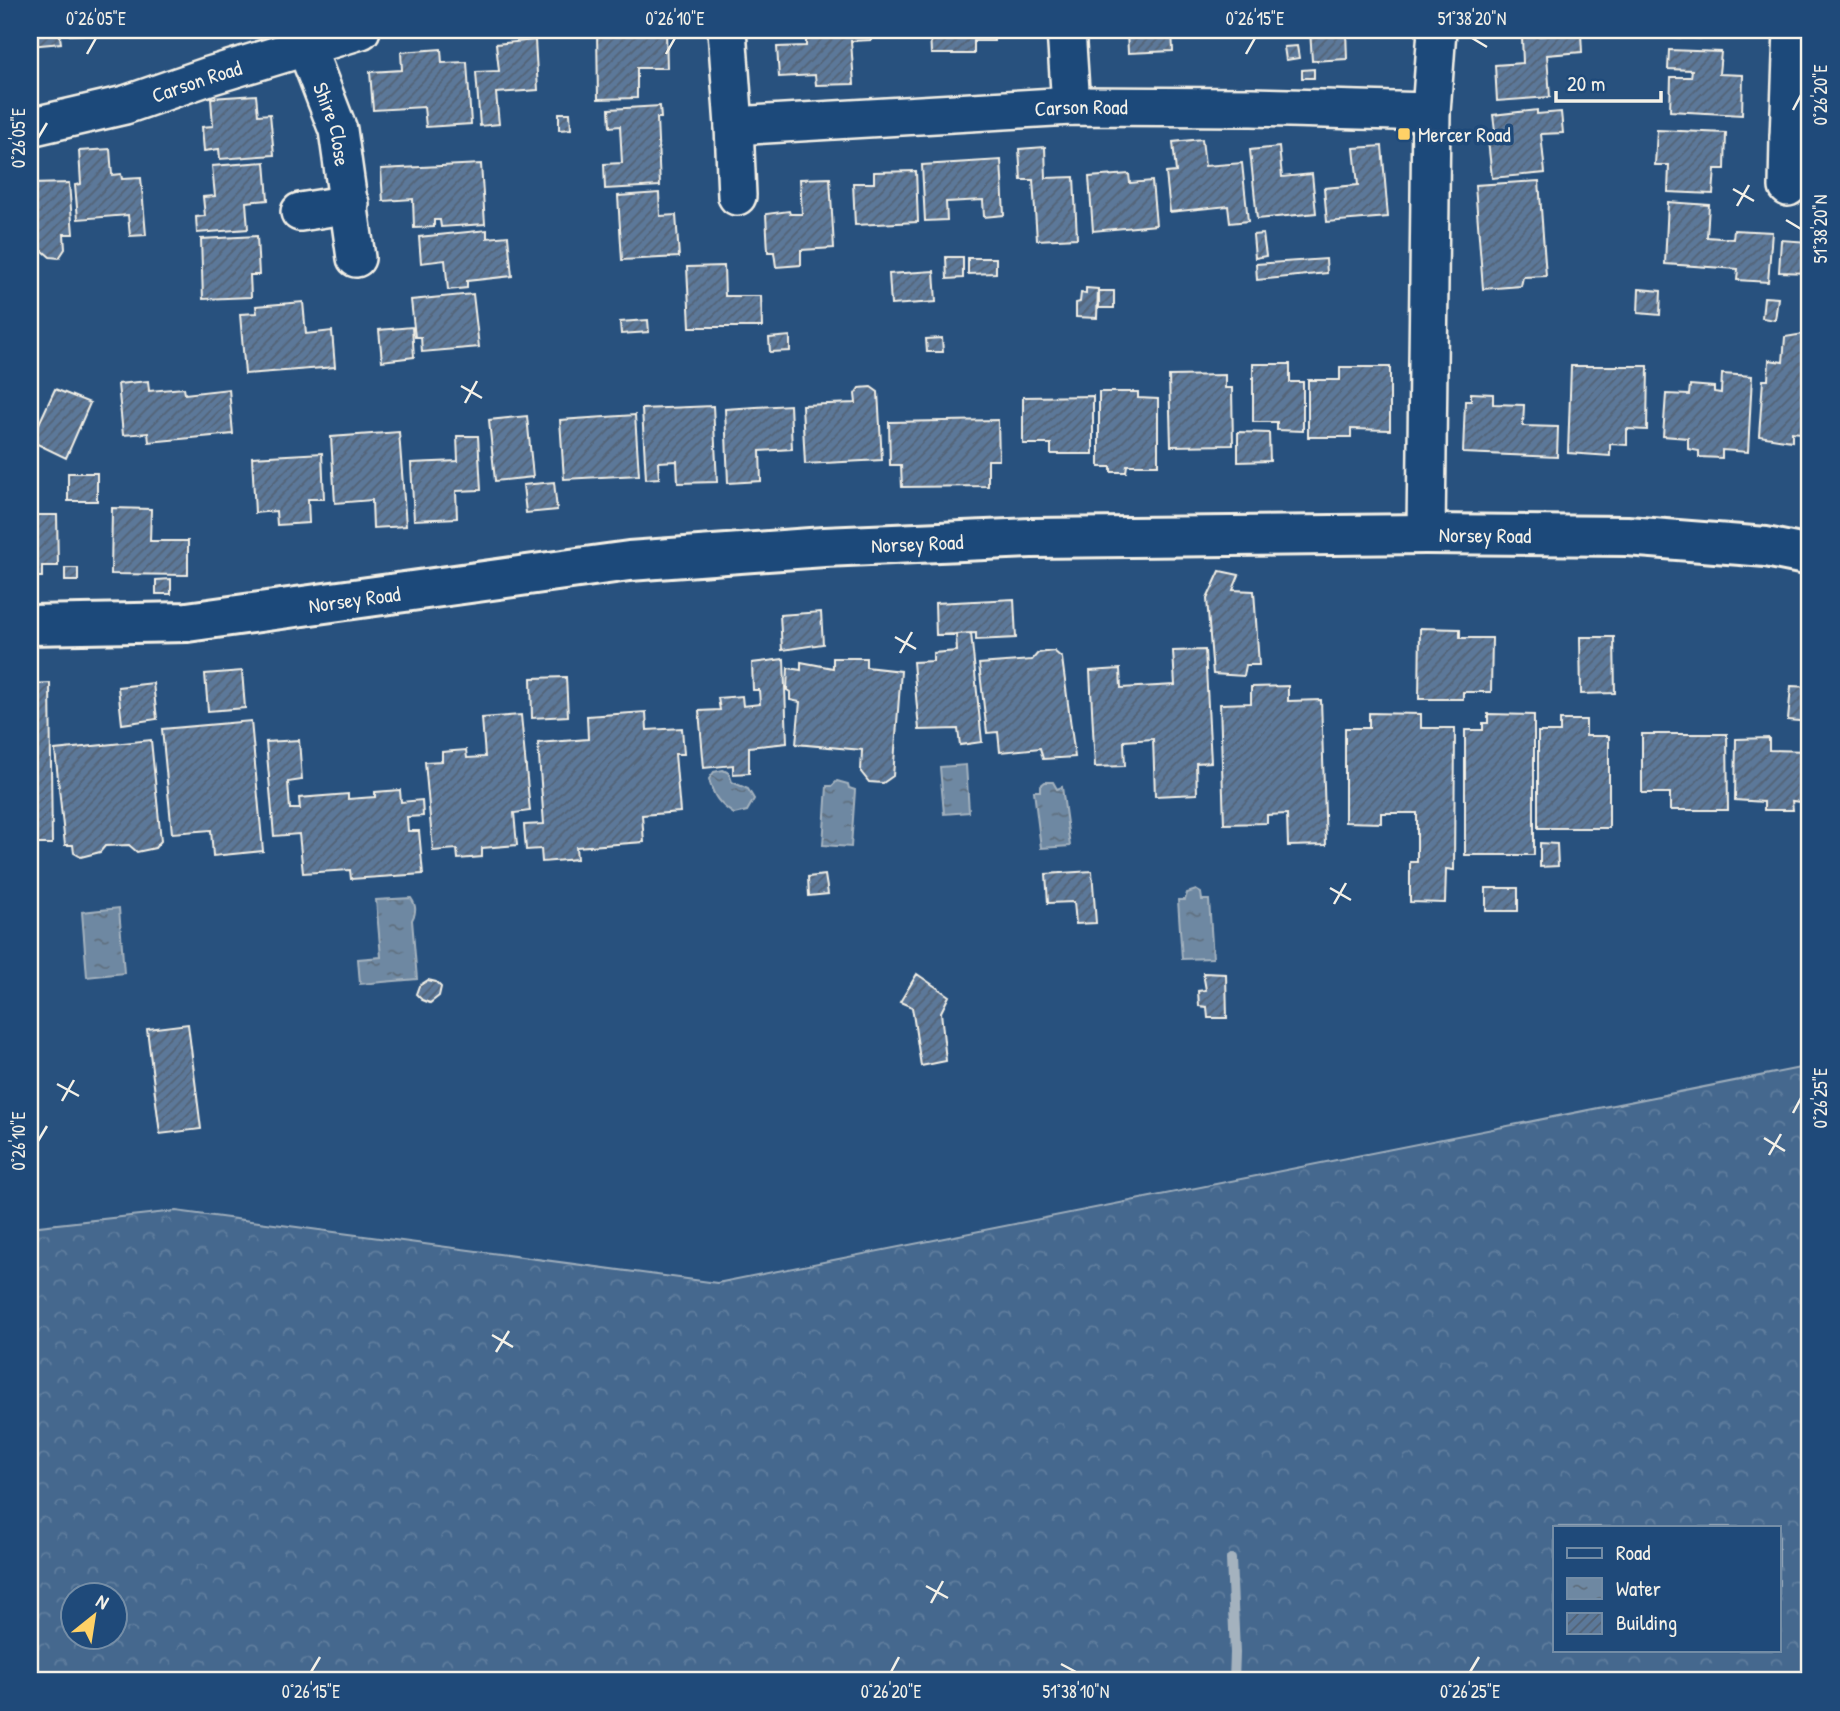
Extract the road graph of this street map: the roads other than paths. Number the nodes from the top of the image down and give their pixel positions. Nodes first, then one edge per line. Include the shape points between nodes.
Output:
1 (361, 30) edge
2 (727, 30) edge
3 (1066, 30) edge
4 (1437, 30) edge
5 (1793, 30) edge
6 (306, 47) junction
7 (1070, 106) junction
8 (1431, 112) junction
9 (30, 127) edge
10 (734, 127) junction
11 (1800, 138) edge
12 (1788, 187) dead end
13 (737, 195) dead end
14 (350, 204) junction
15 (300, 212) dead end
16 (356, 258) dead end
17 (1426, 534) junction
18 (1810, 556) edge
19 (30, 625) edge

1 - 6 street, Carson Road
2 - 10 street
3 - 7 street
4 - 8 street
5 - 11 street
6 - 9 street, Carson Road via 125,105
6 - 14 street, Shire Close via 338,130
7 - 8 street, Carson Road
7 - 10 street, Carson Road
8 - 17 street
10 - 13 street
11 - 12 street
14 - 15 street
14 - 16 street, Shire Close
17 - 18 street, Norsey Road via 1627,536 1766,547
17 - 19 street, Norsey Road via 1031,538 810,548 629,561 187,622

